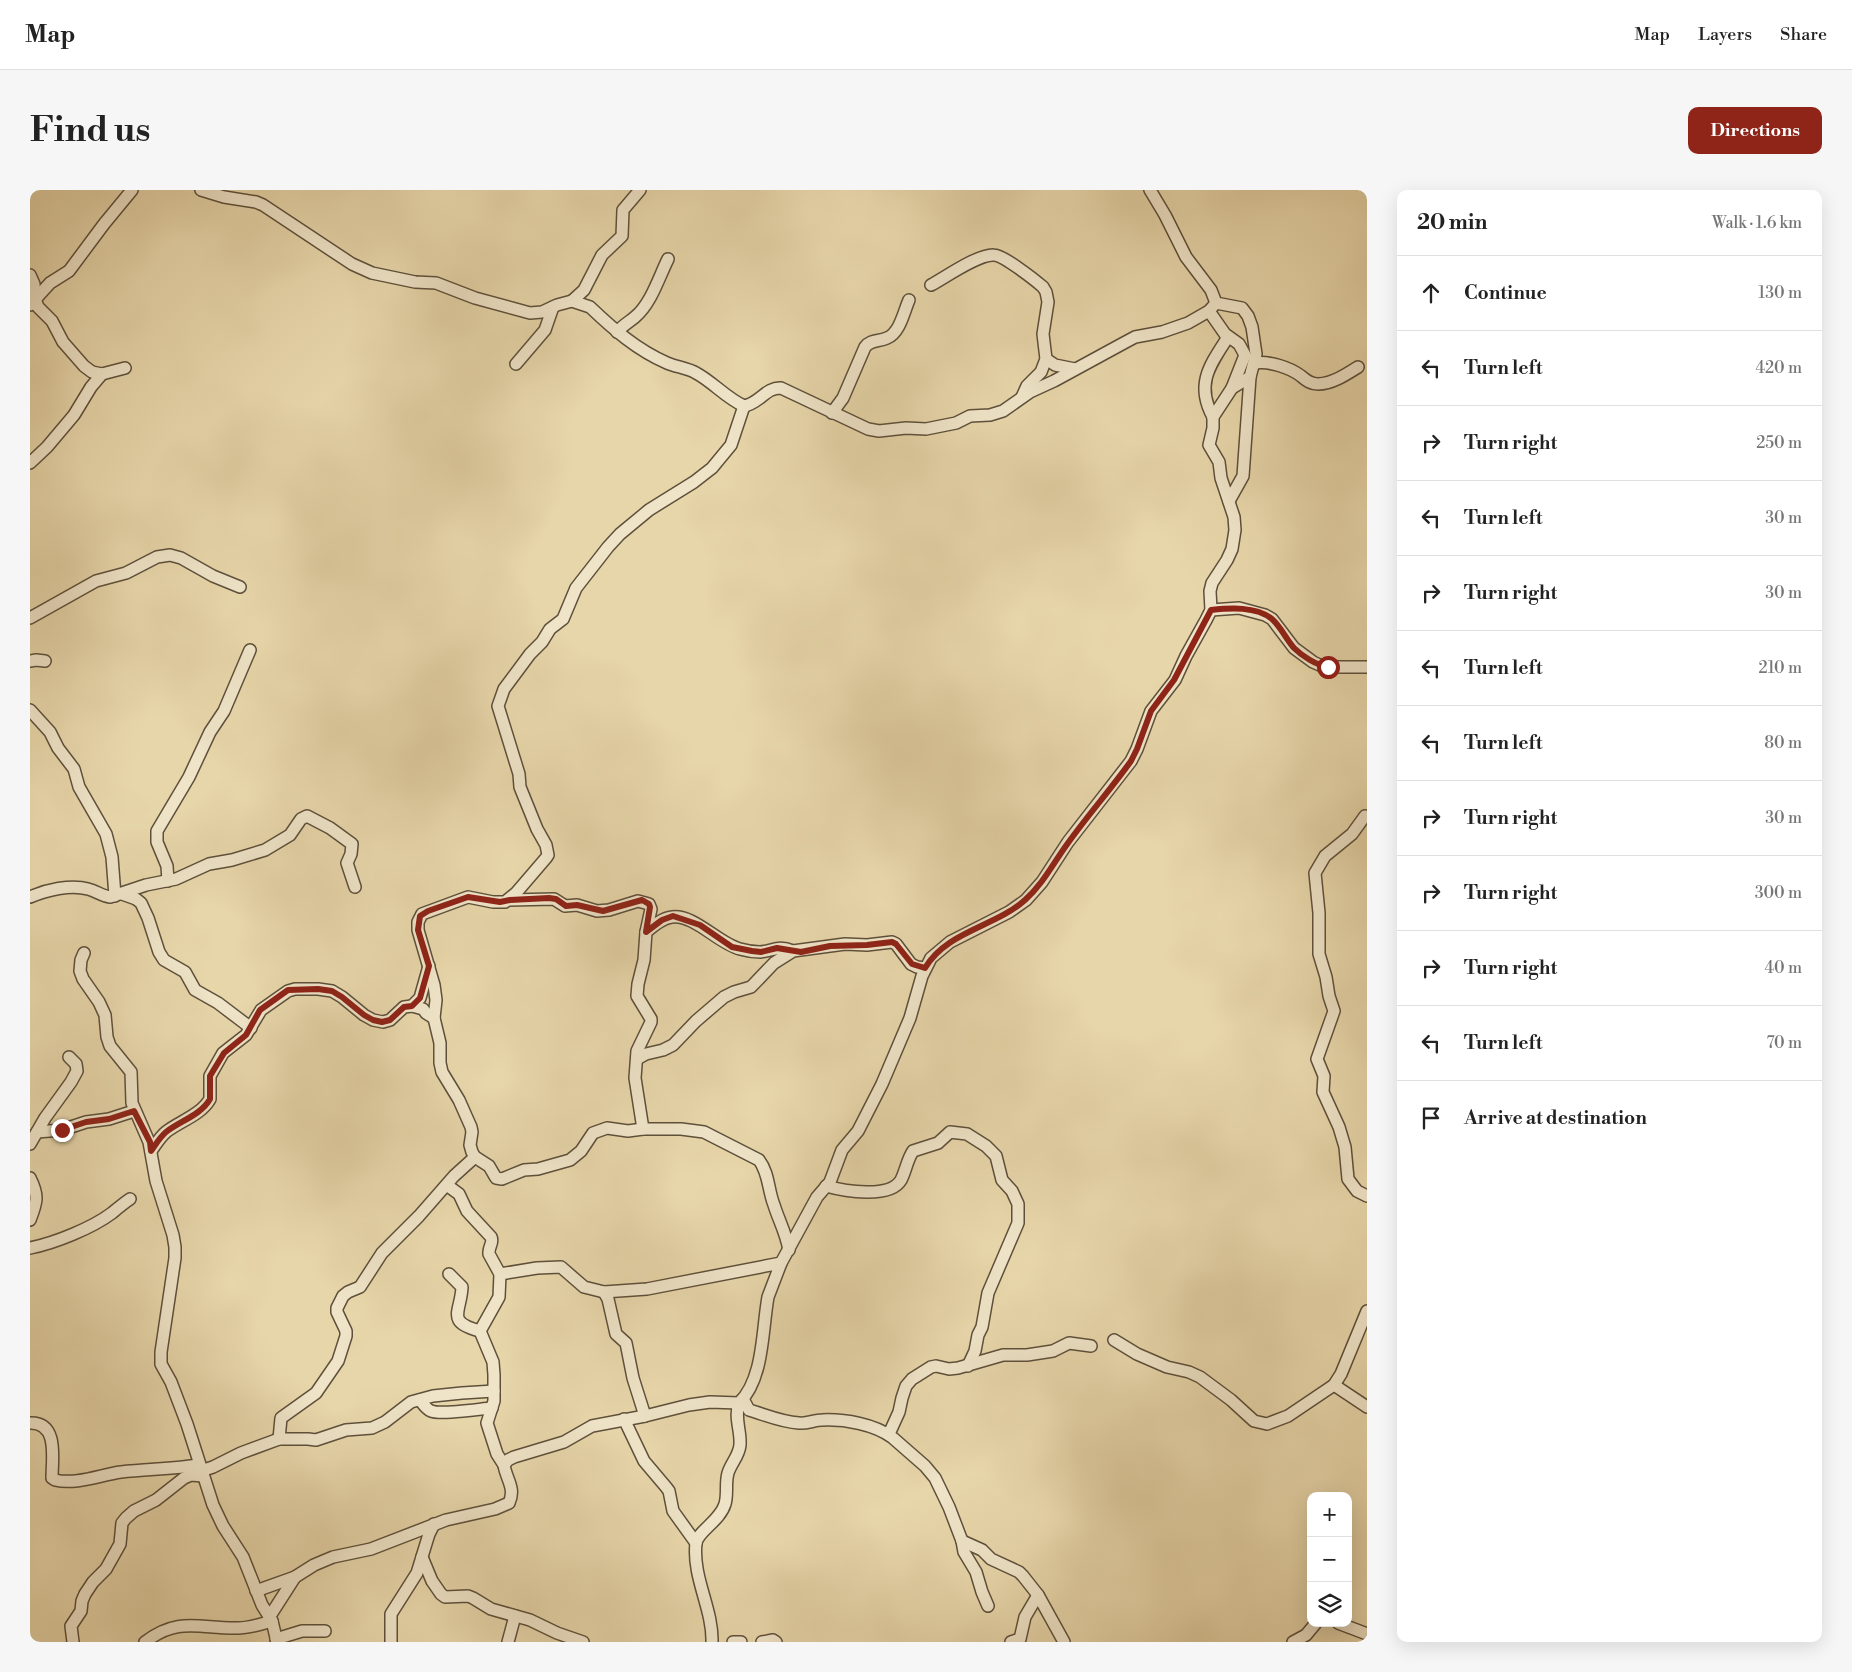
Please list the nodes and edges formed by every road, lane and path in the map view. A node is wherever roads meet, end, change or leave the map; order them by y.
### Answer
1 (132, 190) edge
2 (202, 190) edge
3 (640, 190) edge
4 (1150, 190) edge
5 (668, 259) dead end
6 (30, 275) edge
7 (931, 285) dead end
8 (909, 300) dead end
9 (572, 301) junction
10 (33, 302) edge
11 (553, 307) junction
12 (1212, 307) junction
13 (616, 332) junction
14 (1228, 337) junction
15 (1046, 359) junction
16 (1255, 362) junction
17 (516, 364) dead end
18 (1358, 367) dead end
19 (125, 368) dead end
20 (1075, 369) junction
21 (102, 374) junction
22 (1250, 377) junction
23 (1232, 388) junction
24 (1022, 397) junction
25 (744, 406) junction
26 (832, 412) junction
27 (1213, 417) junction
28 (30, 464) edge
29 (1229, 501) junction
30 (240, 587) dead end
31 (1211, 610) junction
32 (30, 618) edge
33 (250, 650) dead end
34 (30, 661) edge
35 (45, 661) dead end
36 (1367, 667) edge
37 (30, 710) edge
38 (1366, 815) edge
39 (168, 881) junction
40 (354, 887) dead end
41 (118, 895) junction
42 (30, 897) edge
43 (510, 900) junction
44 (646, 932) junction
45 (793, 951) junction
46 (84, 953) dead end
47 (429, 966) junction
48 (925, 968) junction
49 (412, 1006) junction
50 (434, 1018) junction
51 (251, 1028) junction
52 (69, 1057) dead end
53 (637, 1059) junction
54 (134, 1111) junction
55 (642, 1129) junction
56 (37, 1132) junction
57 (30, 1144) edge
58 (151, 1151) junction
59 (475, 1157) junction
60 (30, 1178) edge
61 (448, 1186) junction
62 (826, 1186) junction
63 (1367, 1196) edge
64 (130, 1199) dead end
65 (30, 1220) edge
66 (30, 1248) edge
67 (789, 1250) junction
68 (781, 1263) junction
69 (449, 1274) dead end
70 (500, 1274) junction
71 (604, 1292) junction
72 (1367, 1311) edge
73 (480, 1332) junction
74 (1114, 1340) dead end
75 (1091, 1346) dead end
76 (968, 1366) junction
77 (1334, 1385) junction
78 (494, 1391) junction
79 (420, 1400) junction
80 (741, 1401) junction
81 (1367, 1406) edge
82 (492, 1408) junction
83 (645, 1416) junction
84 (624, 1420) junction
85 (30, 1423) edge
86 (889, 1434) junction
87 (279, 1439) junction
88 (504, 1465) junction
89 (201, 1470) junction
90 (434, 1524) junction
91 (962, 1541) junction
92 (696, 1543) junction
93 (422, 1557) junction
94 (295, 1577) junction
95 (256, 1591) junction
96 (1038, 1595) junction
97 (988, 1606) dead end
98 (515, 1616) junction
99 (271, 1618) junction
100 (1313, 1627) edge
101 (1349, 1627) edge
102 (325, 1631) dead end
103 (1367, 1634) edge
104 (277, 1640) edge
105 (73, 1642) edge
106 (145, 1642) edge
107 (391, 1642) edge
108 (508, 1642) edge
109 (583, 1642) edge
110 (712, 1642) edge
111 (733, 1642) edge
112 (741, 1642) edge
113 (762, 1642) edge
114 (776, 1642) edge
115 (1011, 1642) edge
116 (1064, 1642) edge
117 (1293, 1642) edge

1 - 10 street
2 - 11 street
3 - 9 street
4 - 12 street
5 - 13 street
6 - 10 street
7 - 15 street
8 - 26 street
9 - 11 street
9 - 13 street
10 - 21 street
11 - 17 street
12 - 14 street
12 - 16 street
12 - 20 street
13 - 25 street
14 - 23 street
14 - 27 street
15 - 20 street
15 - 24 street
16 - 18 street
16 - 22 street
19 - 21 street
20 - 24 street
21 - 28 street
22 - 23 street
22 - 29 street
23 - 27 street
24 - 26 street
25 - 26 street
25 - 43 street
27 - 29 street
29 - 31 street
30 - 32 street
31 - 36 street
31 - 48 street
33 - 39 street
34 - 35 street
37 - 41 street
38 - 63 street
39 - 40 street
39 - 41 street
41 - 42 street
41 - 51 street
43 - 44 street
43 - 47 street
44 - 45 street
44 - 53 street
45 - 48 street
45 - 53 street
46 - 54 street
47 - 49 street
47 - 50 street
48 - 62 street
49 - 50 street
49 - 51 street
50 - 59 street
51 - 58 street
52 - 56 street
53 - 55 street
54 - 56 street
54 - 58 street
55 - 59 street
55 - 67 street
56 - 57 street
58 - 89 street
59 - 61 street
60 - 65 street
61 - 70 street
61 - 87 street
62 - 67 street
62 - 76 street
64 - 66 street
67 - 68 street
68 - 71 street
68 - 80 street
69 - 73 street
70 - 71 street
70 - 73 street
71 - 83 street
72 - 77 street
73 - 78 street
74 - 77 street
75 - 76 street
76 - 86 street
77 - 81 street
78 - 79 street
78 - 82 street
79 - 82 street
79 - 87 street
80 - 83 street
80 - 86 street
80 - 92 street
82 - 88 street
83 - 84 street
84 - 88 street
84 - 92 street
85 - 89 street
86 - 91 street
87 - 89 street
88 - 90 street
89 - 95 street
89 - 105 street
90 - 93 street
90 - 94 street
91 - 96 street
91 - 97 street
92 - 110 street
93 - 98 street
93 - 107 street
94 - 95 street
94 - 99 street
95 - 99 street
96 - 115 street
96 - 116 street
98 - 108 street
98 - 109 street
99 - 104 street
99 - 106 street
100 - 117 street
101 - 103 street
102 - 104 street
111 - 112 street
113 - 114 street

